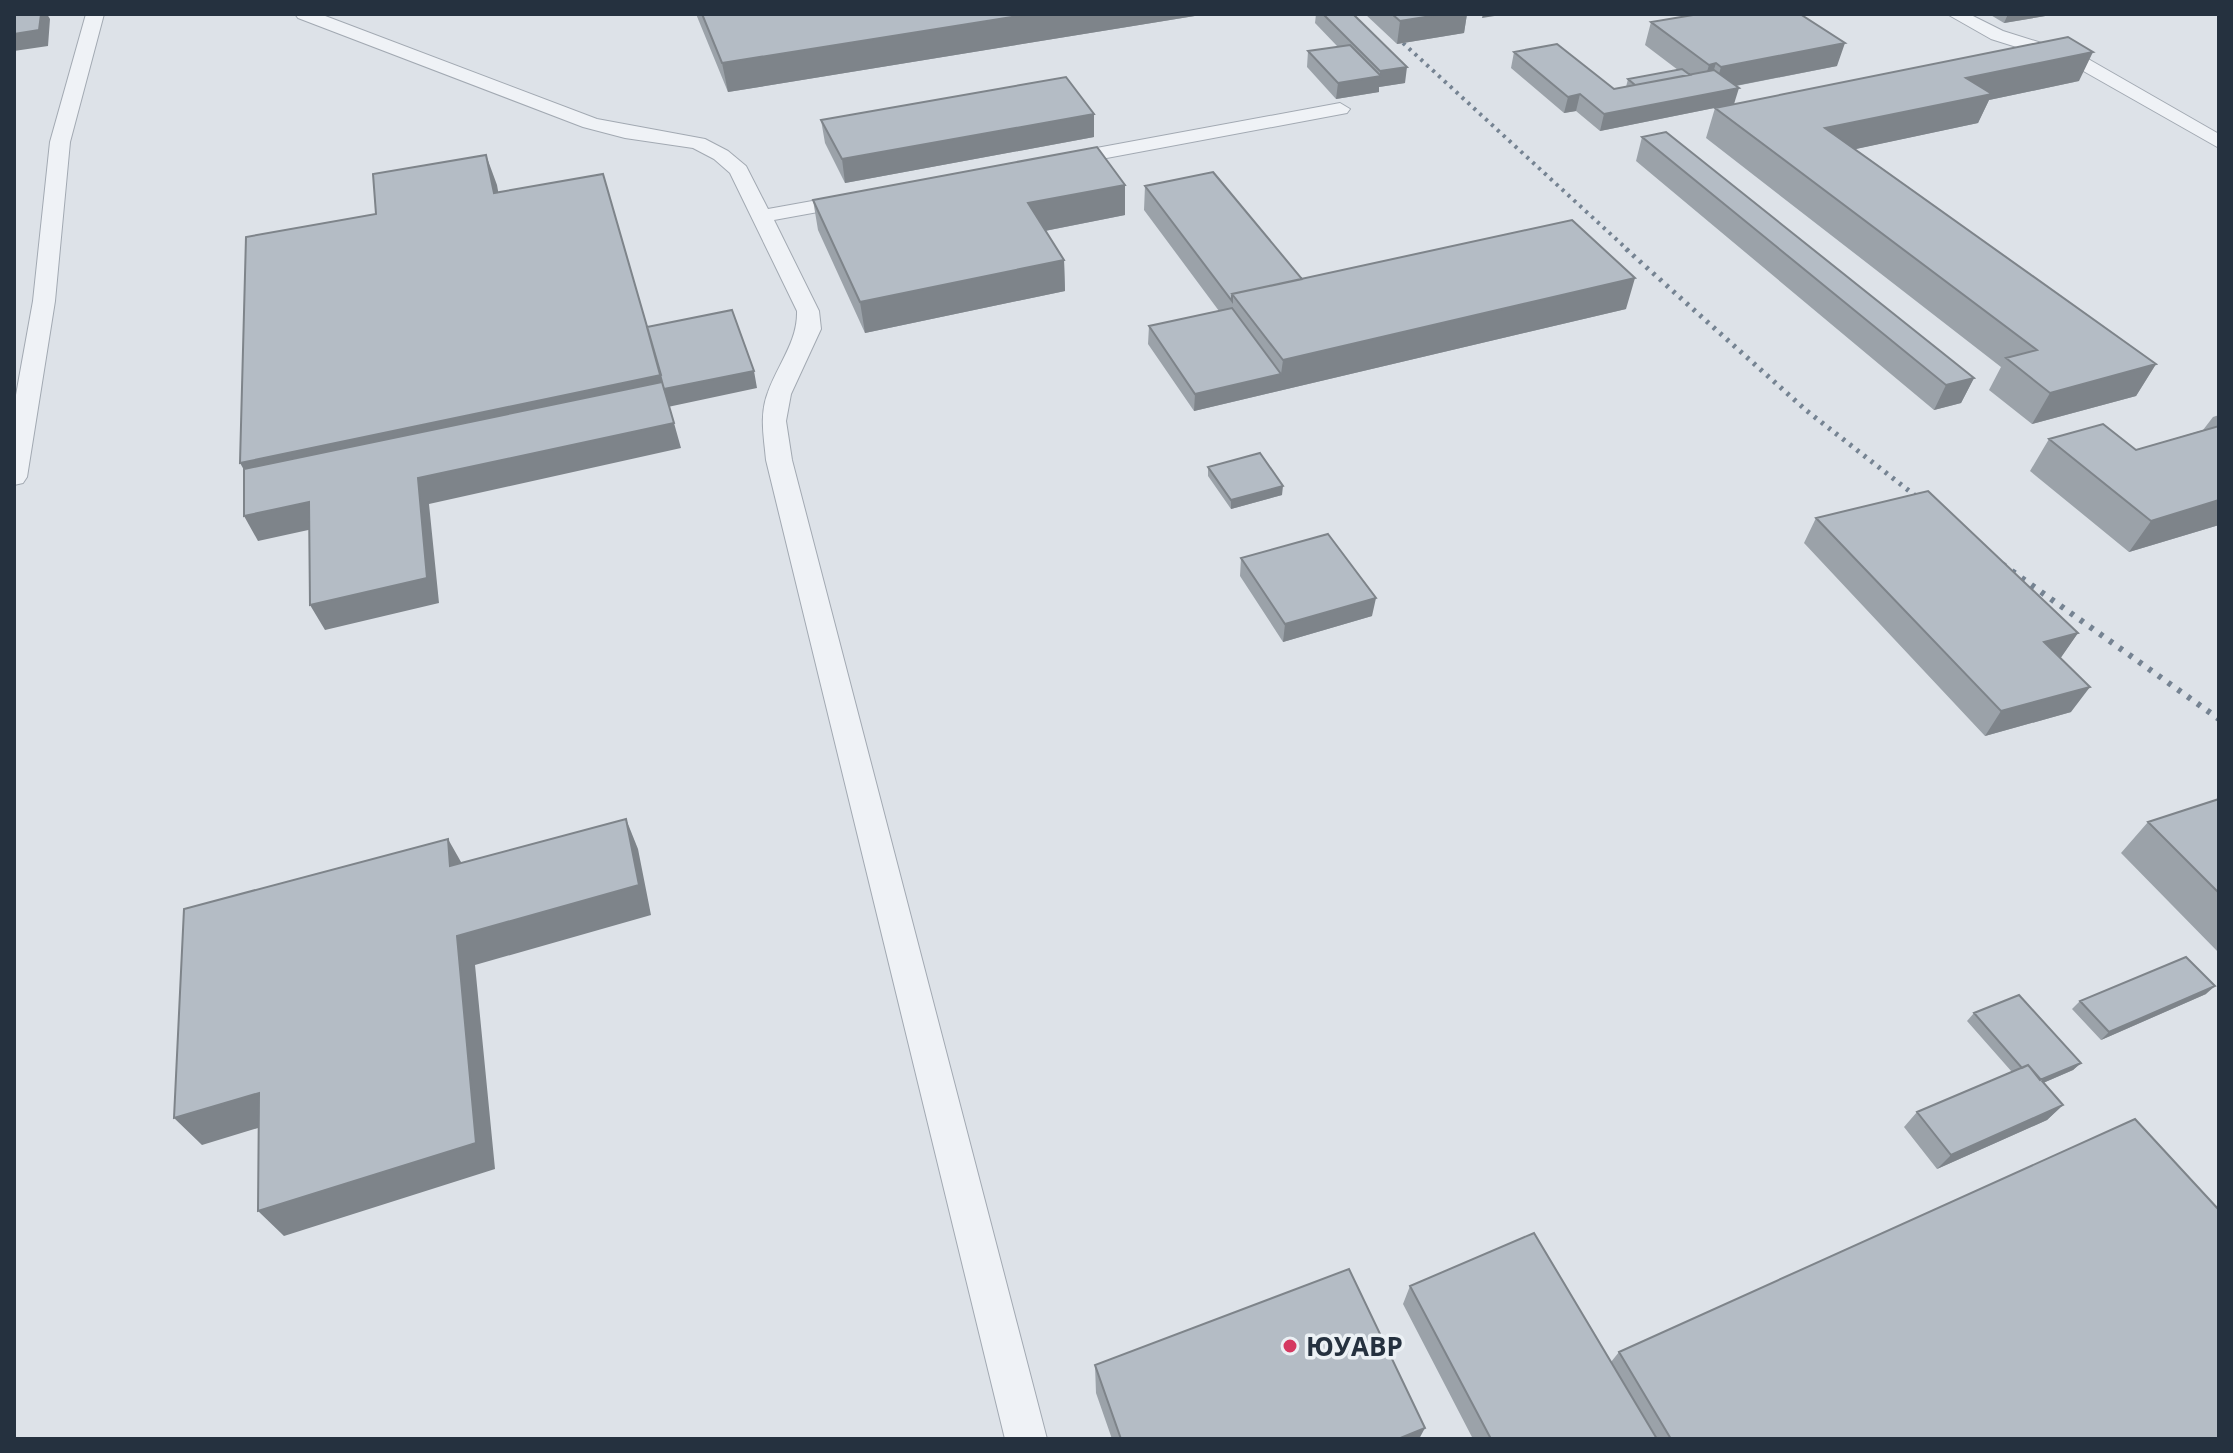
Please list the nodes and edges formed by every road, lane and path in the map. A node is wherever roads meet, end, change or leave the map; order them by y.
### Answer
1 (95, 14) edge
2 (304, 14) edge
3 (1956, 14) edge
4 (1340, 109) edge
5 (2219, 142) edge
6 (1043, 164) edge
7 (872, 196) edge
8 (763, 216) junction
9 (14, 477) edge
10 (1026, 1439) edge

1 - 9 lane
2 - 8 lane
3 - 5 lane
4 - 6 lane
7 - 8 lane
8 - 10 lane

